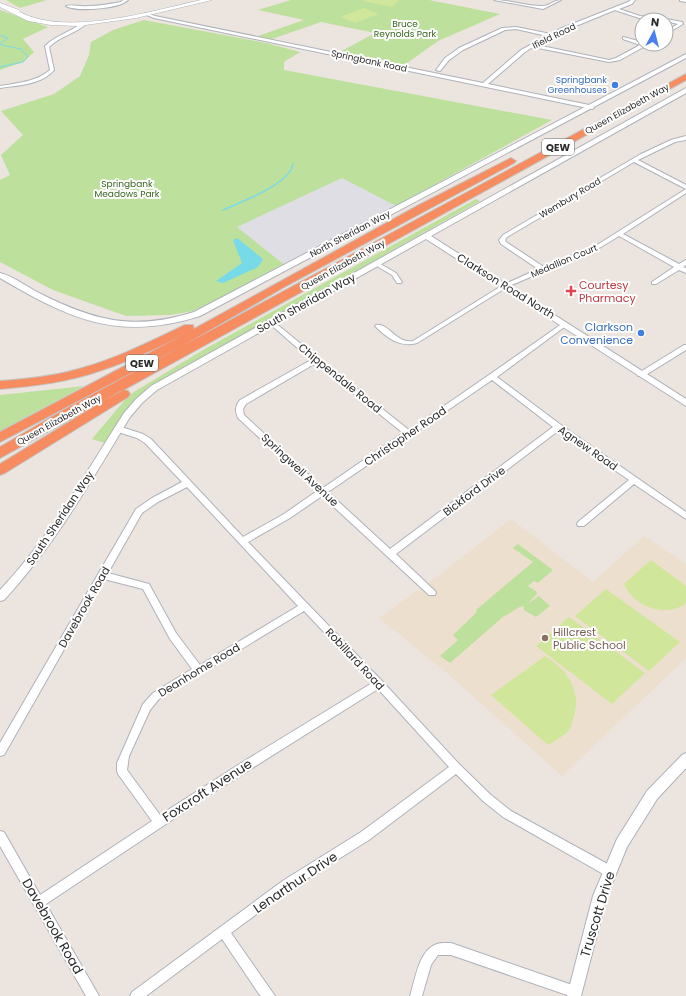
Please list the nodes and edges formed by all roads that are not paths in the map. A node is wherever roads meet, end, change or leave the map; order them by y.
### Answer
1 (126, 0) edge
2 (209, 0) edge
3 (496, 0) edge
4 (559, 0) edge
5 (633, 0) edge
6 (682, 0) edge
7 (197, 1) edge
8 (686, 1) edge
9 (0, 5) edge
10 (68, 6) dead end
11 (615, 9) junction
12 (146, 14) junction
13 (634, 15) edge
14 (674, 22) edge
15 (82, 24) junction
16 (674, 28) edge
17 (552, 36) junction
18 (625, 38) dead end
19 (634, 41) edge
20 (533, 46) junction
21 (634, 50) edge
22 (686, 56) edge
23 (686, 68) edge
24 (438, 70) dead end
25 (686, 77) edge
26 (484, 85) junction
27 (0, 86) edge
28 (686, 90) edge
29 (592, 107) junction
30 (684, 140) edge
31 (634, 160) junction
32 (686, 187) edge
33 (686, 191) edge
34 (619, 234) junction
35 (426, 236) junction
36 (686, 262) edge
37 (377, 264) junction
38 (678, 267) junction
39 (542, 269) junction
40 (686, 271) edge
41 (0, 276) edge
42 (399, 282) dead end
43 (654, 283) dead end
44 (282, 284) junction
45 (505, 286) junction
46 (271, 322) junction
47 (565, 324) junction
48 (378, 326) dead end
49 (207, 339) junction
50 (686, 347) edge
51 (316, 360) junction
52 (642, 374) junction
53 (492, 377) junction
54 (0, 385) edge
55 (686, 403) edge
56 (558, 427) junction
57 (118, 429) junction
58 (409, 434) junction
59 (0, 438) edge
60 (0, 453) edge
61 (0, 470) edge
62 (634, 480) junction
63 (188, 483) junction
64 (322, 491) junction
65 (686, 516) edge
66 (581, 524) dead end
67 (242, 542) junction
68 (390, 554) junction
69 (102, 575) junction
70 (432, 594) dead end
71 (0, 597) edge
72 (305, 606) junction
73 (198, 670) junction
74 (379, 684) junction
75 (0, 752) edge
76 (686, 759) edge
77 (456, 768) junction
78 (158, 821) junction
79 (0, 836) edge
80 (609, 871) junction
81 (39, 902) junction
82 (223, 931) junction
83 (574, 994) edge
84 (93, 996) edge
85 (136, 996) edge
86 (269, 996) edge
87 (416, 996) edge

1 - 10 street
2 - 7 main road
3 - 4 street
5 - 11 street, Ifield Road
6 - 8 street
7 - 12 main road
9 - 15 main road
11 - 13 street
11 - 17 street, Ifield Road
12 - 15 main road
12 - 26 street, Springbank Road
14 - 16 street
15 - 27 street
17 - 20 street, Ifield Road
17 - 24 street
18 - 19 street
20 - 21 street
20 - 26 street, Ifield Road
22 - 29 street, North Sheridan Way
23 - 44 highway, Queen Elizabeth Way / QEW
25 - 49 highway, Queen Elizabeth Way / QEW
26 - 29 street, Springbank Road
28 - 35 street, South Sheridan Way
29 - 41 street, North Sheridan Way
30 - 31 street, Wembury Road
31 - 32 street
31 - 39 street, Wembury Road
33 - 34 street, Medallion Court
34 - 38 street
34 - 39 street, Medallion Court
35 - 37 street, South Sheridan Way
35 - 45 street, Clarkson Road North
36 - 38 street
37 - 42 street
37 - 46 street, South Sheridan Way
38 - 40 street
38 - 43 street
39 - 45 street, Medallion Court
44 - 54 highway
44 - 59 highway, Queen Elizabeth Way / QEW
45 - 47 street, Clarkson Road North
45 - 48 street, Medallion Court
46 - 51 street, Chippendale Road
46 - 57 street, South Sheridan Way
47 - 52 street, Clarkson Road North
47 - 53 street, Christopher Road
49 - 60 highway, Queen Elizabeth Way / QEW
49 - 61 highway
50 - 52 street
51 - 58 street, Chippendale Road
51 - 64 street, Springwell Avenue
52 - 55 street, Clarkson Road North
53 - 56 street, Agnew Road
53 - 58 street, Christopher Road
56 - 62 street, Agnew Road
56 - 68 street, Bickford Drive
57 - 63 street, Robillard Road
57 - 71 street, South Sheridan Way
58 - 64 street, Christopher Road
62 - 65 street, Agnew Road
62 - 66 street
63 - 67 street, Robillard Road
63 - 69 street, Davebrook Road
64 - 67 street, Christopher Road
64 - 68 street, Springwell Avenue
67 - 72 street, Robillard Road
68 - 70 street, Springwell Avenue
69 - 73 street
69 - 75 street, Davebrook Road
72 - 73 street, Deanhome Road
72 - 74 street, Robillard Road
73 - 78 street, Deanhome Road
74 - 77 street, Robillard Road
74 - 78 street, Foxcroft Avenue
76 - 80 street, Truscott Drive
77 - 80 street, Robillard Road
77 - 82 street, Lenarthur Drive
78 - 81 street, Foxcroft Avenue
79 - 81 street, Davebrook Road
80 - 83 street, Truscott Drive
81 - 84 street, Davebrook Road
82 - 85 street, Lenarthur Drive
82 - 86 street
83 - 87 street

